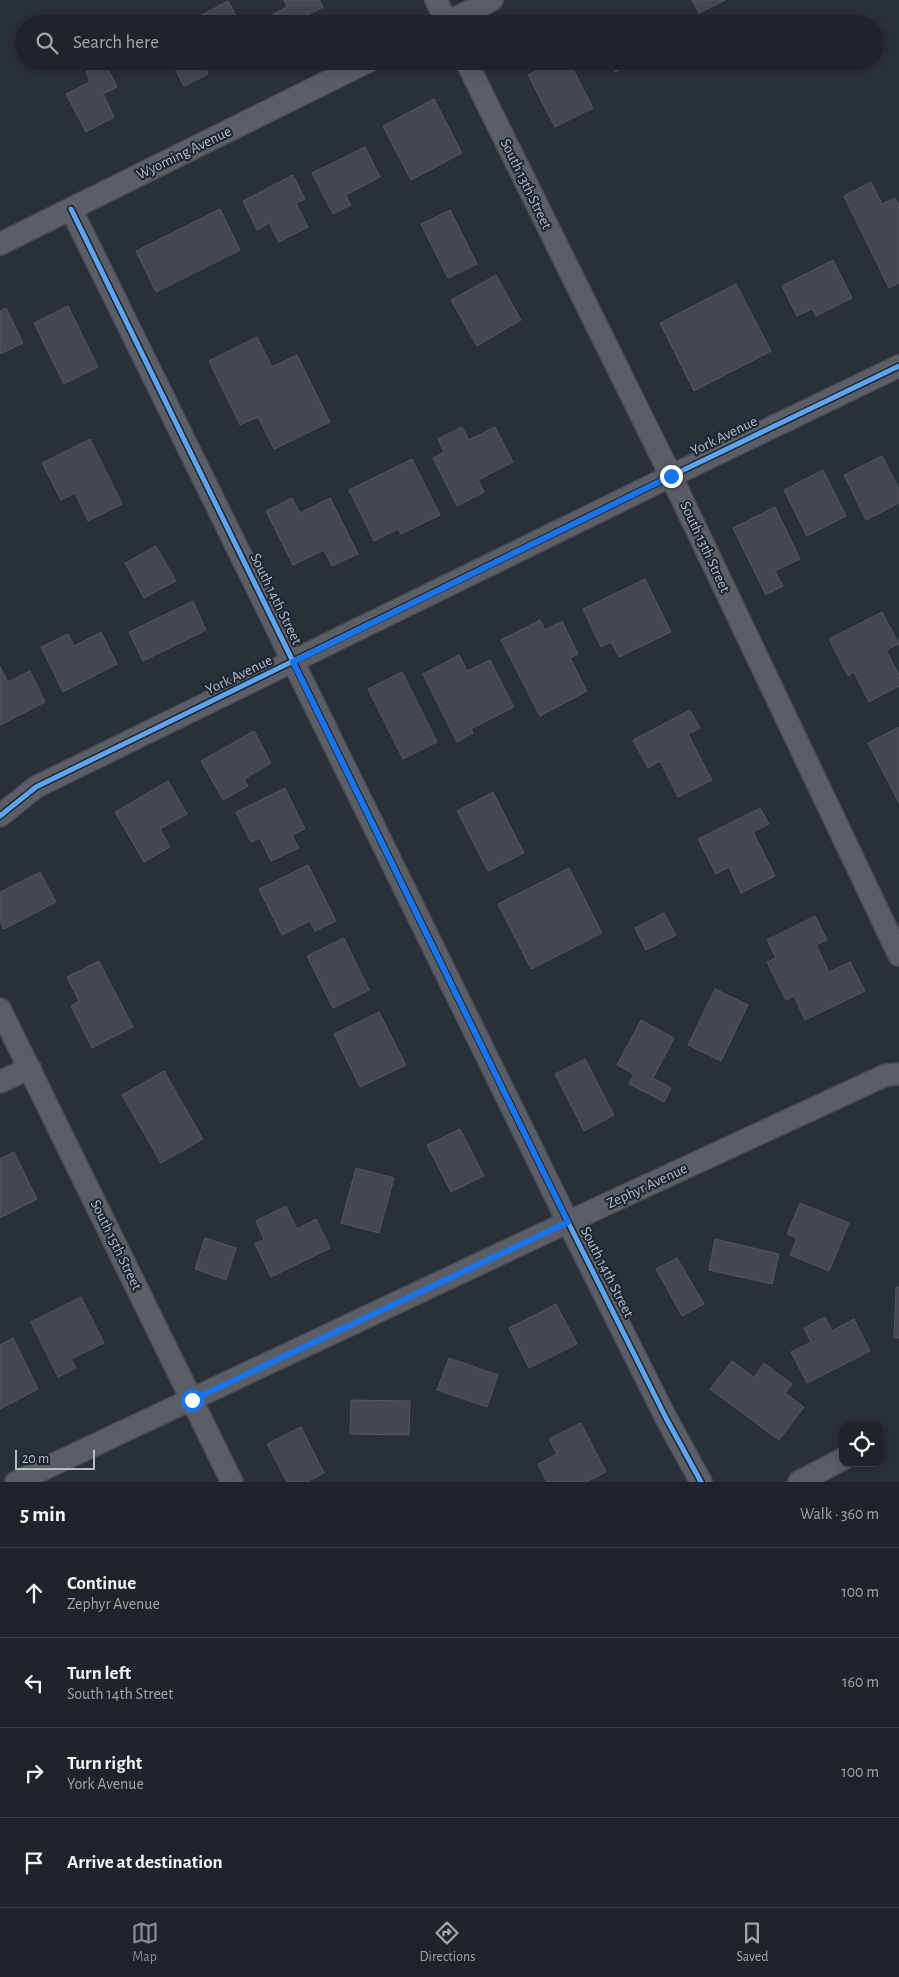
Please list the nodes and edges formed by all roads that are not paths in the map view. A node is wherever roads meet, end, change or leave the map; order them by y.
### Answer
1 (436, 0) edge
2 (492, 0) edge
3 (443, 15) edge
4 (462, 15) edge
5 (351, 70) edge
6 (470, 70) edge
7 (71, 209) junction
8 (0, 244) edge
9 (899, 366) edge
10 (671, 476) junction
11 (293, 662) junction
12 (0, 816) edge
13 (899, 955) edge
14 (0, 1009) edge
15 (30, 1068) junction
16 (899, 1074) edge
17 (0, 1082) edge
18 (568, 1222) junction
19 (192, 1400) junction
20 (839, 1461) edge
21 (16, 1482) edge
22 (232, 1482) edge
23 (701, 1482) edge
24 (799, 1482) edge

1 - 3 street
2 - 4 street
5 - 7 street, Wyoming Avenue
6 - 10 street, South 13th Street
7 - 8 street, Wyoming Avenue
7 - 11 street, South 14th Street
9 - 10 street, York Avenue
10 - 11 street, York Avenue
10 - 13 street, South 13th Street
11 - 12 street, York Avenue
11 - 18 street, South 14th Street
14 - 15 street, South 15th Street
15 - 17 street
15 - 19 street, South 15th Street
16 - 18 street, Zephyr Avenue
18 - 19 street, Zephyr Avenue
18 - 23 street, South 14th Street
19 - 21 street, Zephyr Avenue
19 - 22 street, South 15th Street
20 - 24 street

